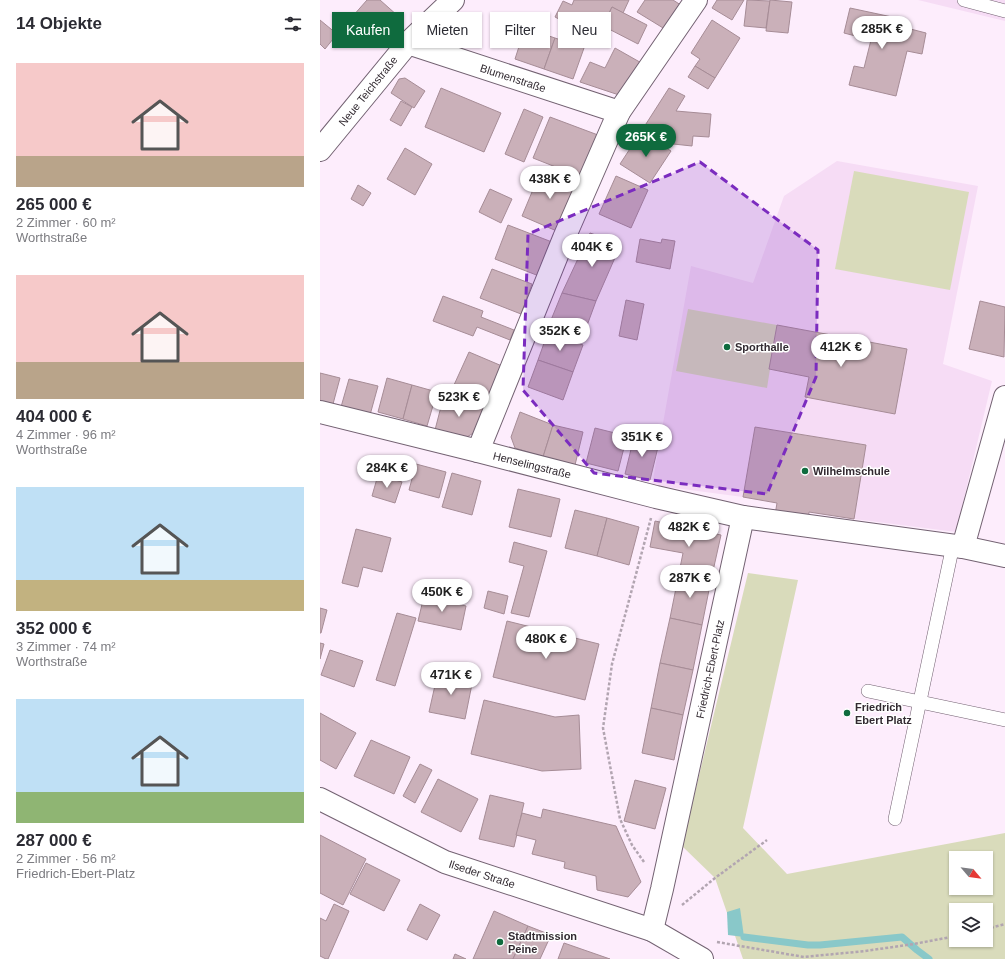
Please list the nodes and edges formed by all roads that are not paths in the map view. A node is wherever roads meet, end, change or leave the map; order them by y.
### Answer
1 (453, 0) edge
2 (696, 0) edge
3 (964, 0) edge
4 (1005, 10) edge
5 (408, 43) junction
6 (619, 112) junction
7 (320, 150) edge
8 (1005, 397) edge
9 (320, 412) edge
10 (478, 451) junction
11 (743, 517) junction
12 (958, 546) junction
13 (1005, 556) edge
14 (868, 691) dead end
15 (920, 702) junction
16 (1005, 720) edge
17 (320, 800) edge
18 (895, 819) dead end
19 (652, 930) junction
20 (707, 950) edge

1 - 5 street, Neue Teichstraße
2 - 6 street
3 - 4 lane
5 - 6 street, Blumenstraße
5 - 7 street, Neue Teichstraße
6 - 10 street
8 - 12 street
9 - 10 street, Henselingstraße
10 - 11 street, Henselingstraße
11 - 12 street
11 - 19 street, Friedrich-Ebert-Platz
12 - 13 street
12 - 15 lane
14 - 15 lane
15 - 16 lane
15 - 18 lane
17 - 19 street, Ilseder Straße
19 - 20 street

